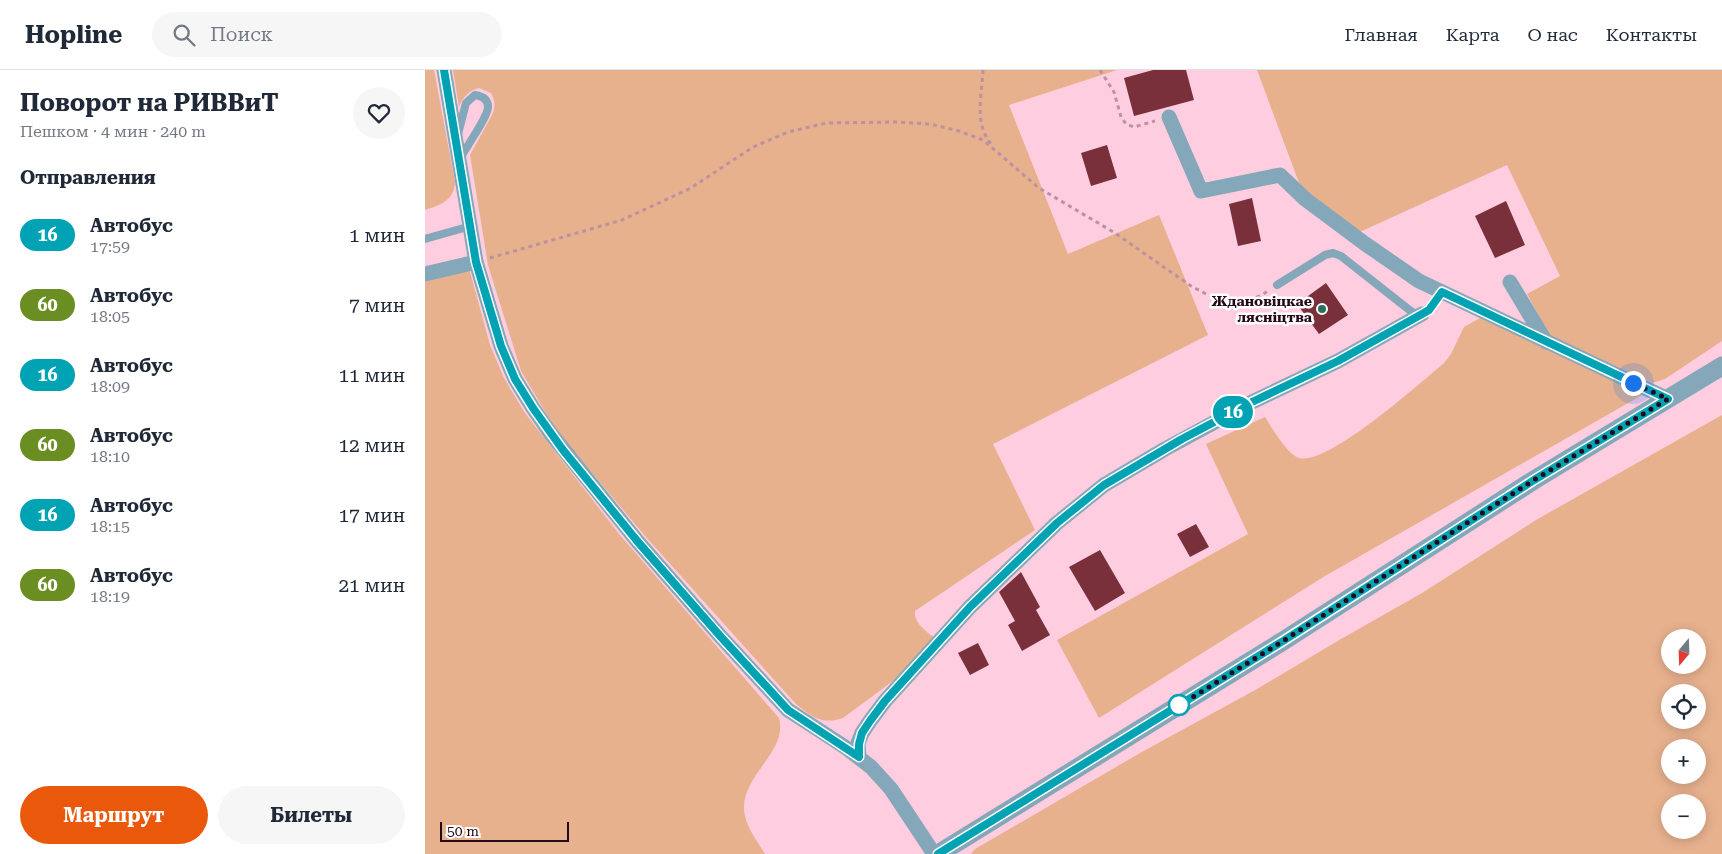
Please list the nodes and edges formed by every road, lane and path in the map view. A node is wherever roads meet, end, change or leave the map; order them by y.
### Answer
1 (444, 70) edge
2 (983, 70) edge
3 (1100, 70) edge
4 (1169, 117) joint
5 (457, 140) junction
6 (1001, 155) junction
7 (460, 159) junction
8 (471, 226) junction
9 (425, 239) edge
10 (476, 262) junction
11 (425, 274) edge
12 (1511, 282) dead end
13 (1277, 285) joint
14 (1442, 292) junction
15 (1422, 314) junction
16 (1546, 342) junction
17 (1722, 366) edge
18 (1668, 399) junction
19 (859, 757) junction
20 (934, 854) edge
21 (938, 854) edge

1 - 5 street
2 - 6 path
3 - 4 path
4 - 14 street
5 - 7 street
5 - 7 lane
6 - 10 path
6 - 13 path
7 - 8 street
8 - 9 lane
8 - 10 street
10 - 11 street
10 - 19 street
12 - 16 street
13 - 15 lane
14 - 15 lane
14 - 16 street
15 - 19 street
16 - 18 street
17 - 18 street
18 - 21 street
19 - 20 street

